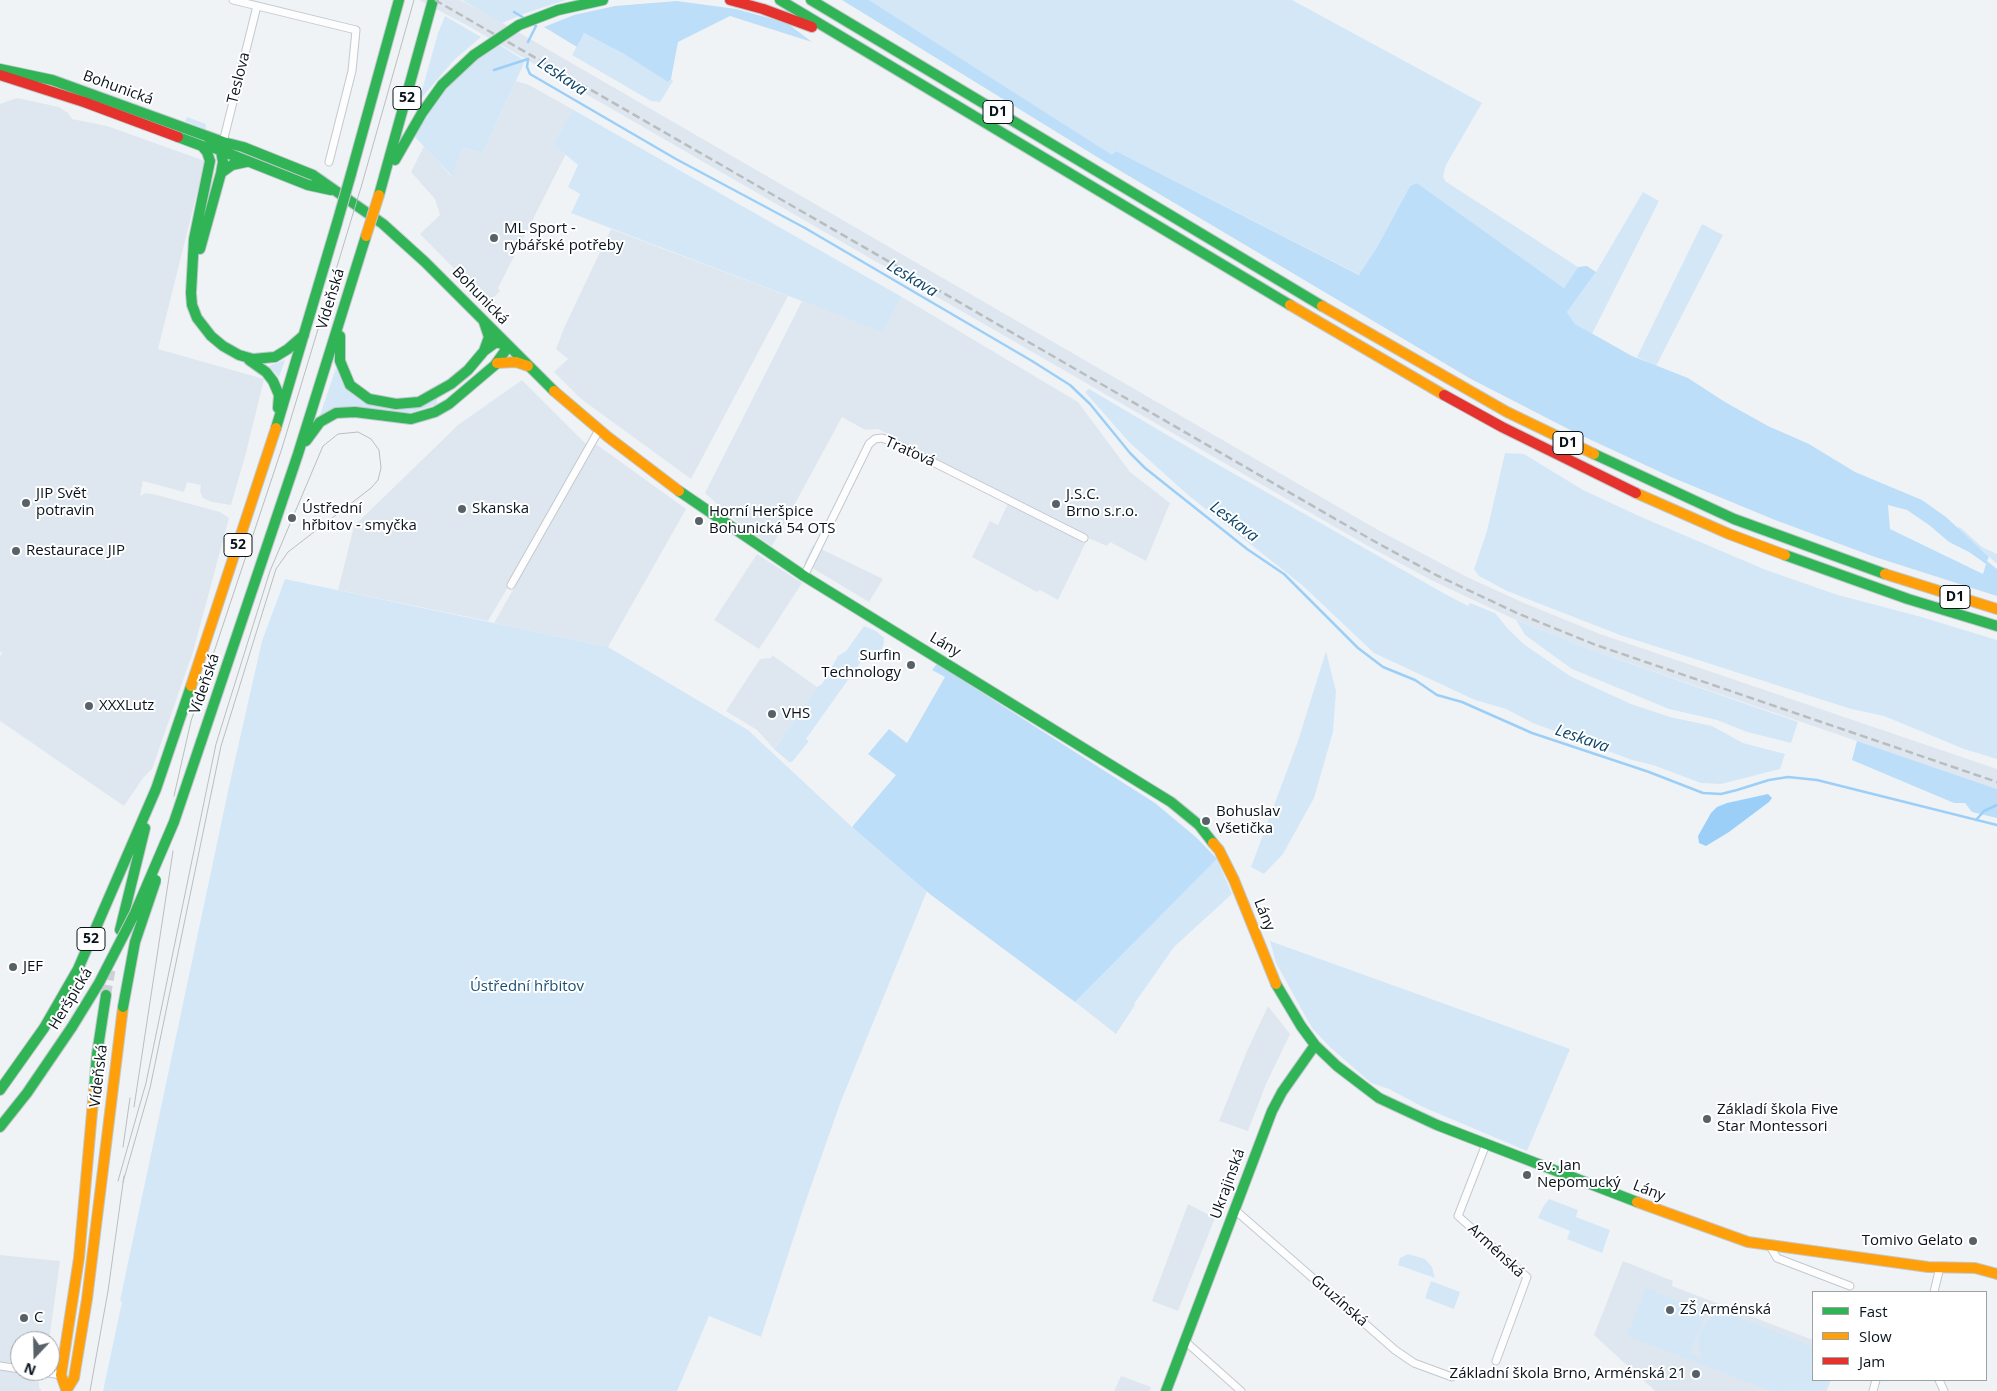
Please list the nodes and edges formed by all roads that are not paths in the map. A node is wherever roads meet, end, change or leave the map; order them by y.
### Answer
1 (233, 0) edge
2 (399, 0) edge
3 (603, 0) edge
4 (730, 0) edge
5 (780, 0) edge
6 (811, 0) edge
7 (831, 0) edge
8 (432, 5) edge
9 (257, 6) junction
10 (869, 35) junction
11 (862, 49) junction
12 (0, 69) edge
13 (0, 75) edge
14 (202, 146) junction
15 (222, 146) junction
16 (246, 162) junction
17 (329, 162) dead end
18 (210, 170) junction
19 (221, 173) junction
20 (380, 190) junction
21 (333, 191) junction
22 (192, 282) junction
23 (344, 308) junction
24 (484, 322) junction
25 (305, 334) junction
26 (504, 343) junction
27 (484, 351) junction
28 (246, 358) junction
29 (497, 363) junction
30 (528, 366) junction
31 (599, 430) junction
32 (272, 442) junction
33 (298, 454) junction
34 (1084, 538) dead end
35 (747, 539) joint
36 (804, 576) junction
37 (511, 584) dead end
38 (1997, 609) edge
39 (1997, 626) edge
40 (156, 789) junction
41 (174, 822) junction
42 (120, 930) dead end
43 (106, 995) tunnel mouth
44 (1315, 1045) junction
45 (0, 1090) edge
46 (0, 1127) edge
47 (1486, 1144) junction
48 (1235, 1210) junction
49 (1770, 1246) junction
50 (1940, 1267) junction
51 (1997, 1274) edge
52 (1850, 1286) dead end
53 (1934, 1291) edge
54 (1184, 1342) junction
55 (1496, 1361) dead end
56 (61, 1375) joint
57 (1452, 1377) dead end
58 (66, 1390) edge
59 (1166, 1391) edge
60 (1241, 1391) edge

1 - 9 street
2 - 25 main road, Vídeňská / 52, bridge
3 - 20 main road, bridge
4 - 11 main road
5 - 11 main road, D1
6 - 10 main road, D1
7 - 10 main road
8 - 20 main road, Vídeňská / 52
9 - 15 street, Teslova
9 - 17 street
10 - 38 main road, D1
11 - 39 main road, D1
12 - 15 main road, Bohunická
13 - 14 main road, Bohunická
14 - 15 main road, Bohunická
14 - 18 main road
15 - 16 main road, Bohunická
15 - 18 main road
15 - 19 main road
15 - 21 main road, Bohunická
16 - 19 main road
16 - 21 main road, Bohunická
18 - 22 main road
19 - 22 main road
20 - 23 main road, Vídeňská / 52, bridge
21 - 24 main road, Bohunická
22 - 28 main road
23 - 27 main road
23 - 33 main road, Vídeňská / 52
24 - 26 main road, Bohunická
24 - 27 main road
25 - 28 main road
25 - 32 main road, Vídeňská / 52
26 - 27 main road
26 - 29 main road
26 - 30 main road, Bohunická
28 - 32 main road
29 - 30 main road
29 - 33 main road
30 - 31 main road, Bohunická
31 - 35 main road, Bohunická
31 - 37 street
32 - 40 main road, Vídeňská / 52
33 - 41 main road, Vídeňská / 52, bridge
34 - 36 street, Traťová
35 - 36 main road, Lány
36 - 44 main road, Lány
40 - 42 main road, Vídeňská
40 - 45 main road, Heršpická / 52
41 - 46 main road, Heršpická / 52, bridge
41 - 58 main road, Vídeňská, bridge
43 - 56 main road, Vídeňská
44 - 47 main road, Lány
44 - 48 main road, Ukrajinská
47 - 49 main road, Lány
47 - 55 street, Arménská
48 - 54 main road, Ukrajinská
48 - 57 street, Gruzínská
49 - 50 main road, Lány
49 - 52 street
50 - 51 main road, Lány
50 - 53 street
54 - 59 main road, Ukrajinská
54 - 60 street
56 - 58 main road, Vídeňská

